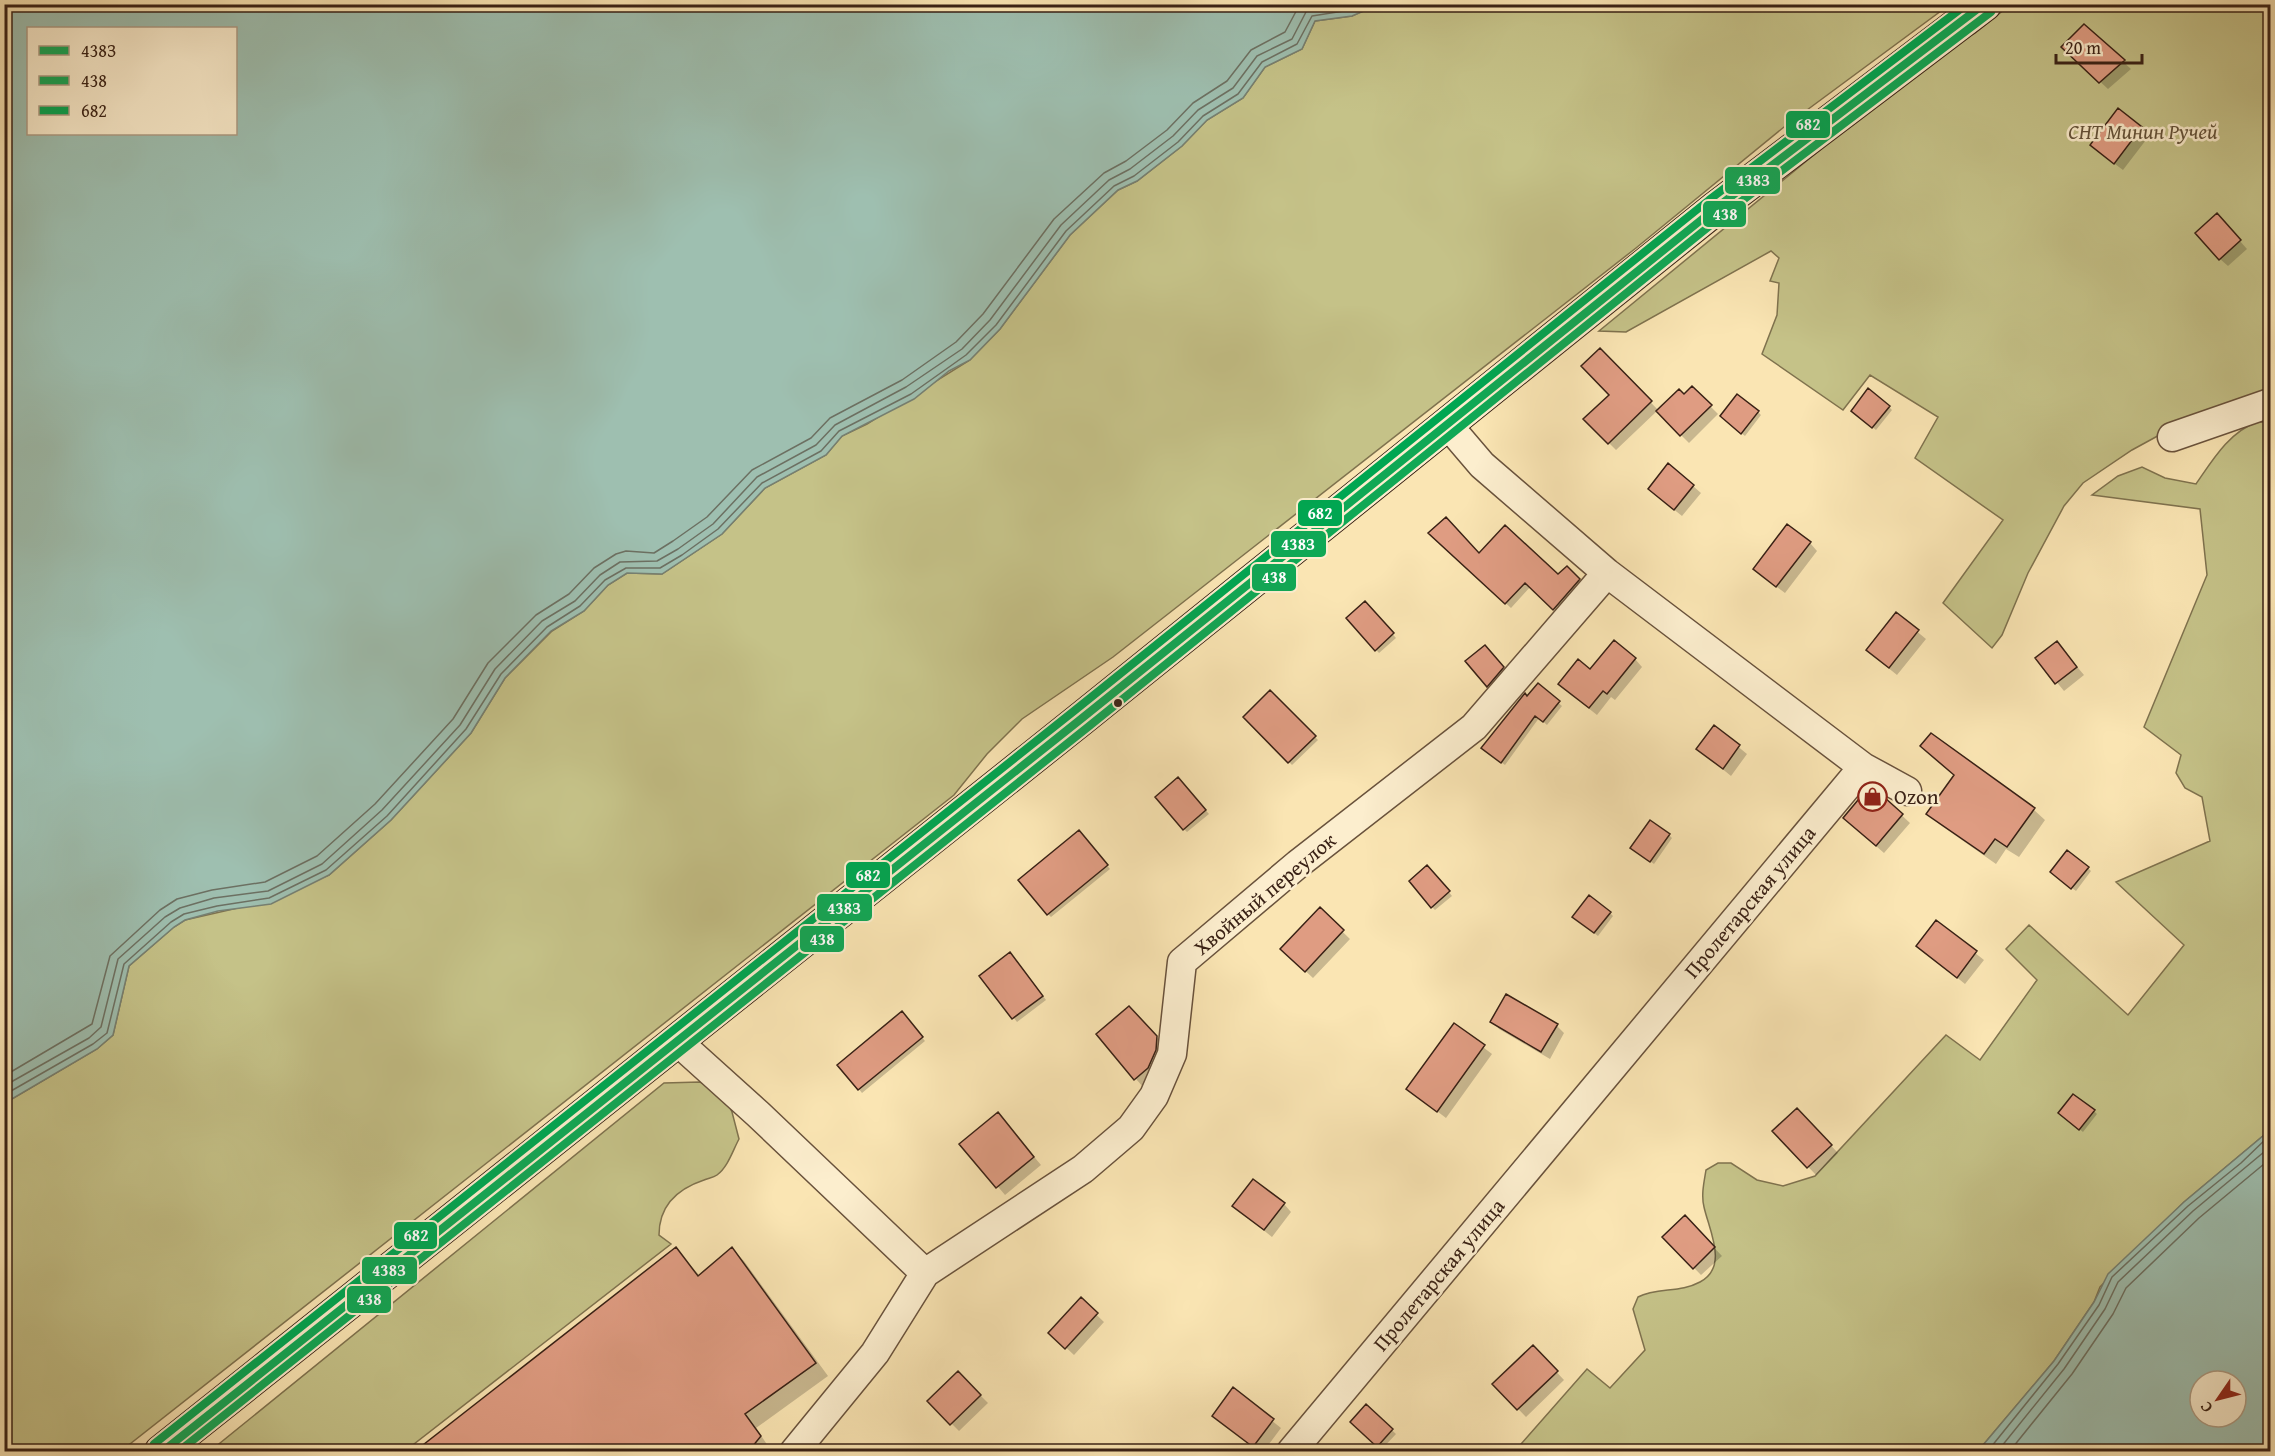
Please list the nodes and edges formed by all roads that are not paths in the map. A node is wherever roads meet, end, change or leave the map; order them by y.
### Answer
1 (1985, 4) edge
2 (2271, 403) edge
3 (1447, 424) junction
4 (2172, 437) dead end
5 (1607, 573) junction
6 (1863, 767) junction
7 (1907, 791) dead end
8 (677, 1041) junction
9 (925, 1273) junction
10 (161, 1452) edge
11 (794, 1452) edge
12 (1292, 1452) edge

1 - 3 main road
2 - 4 street
3 - 5 street
3 - 8 main road
5 - 6 street
5 - 9 street, Хвойный переулок
6 - 7 street
6 - 12 street, Пролетарская улица
8 - 9 street
8 - 10 main road
9 - 11 street, Хвойный переулок

